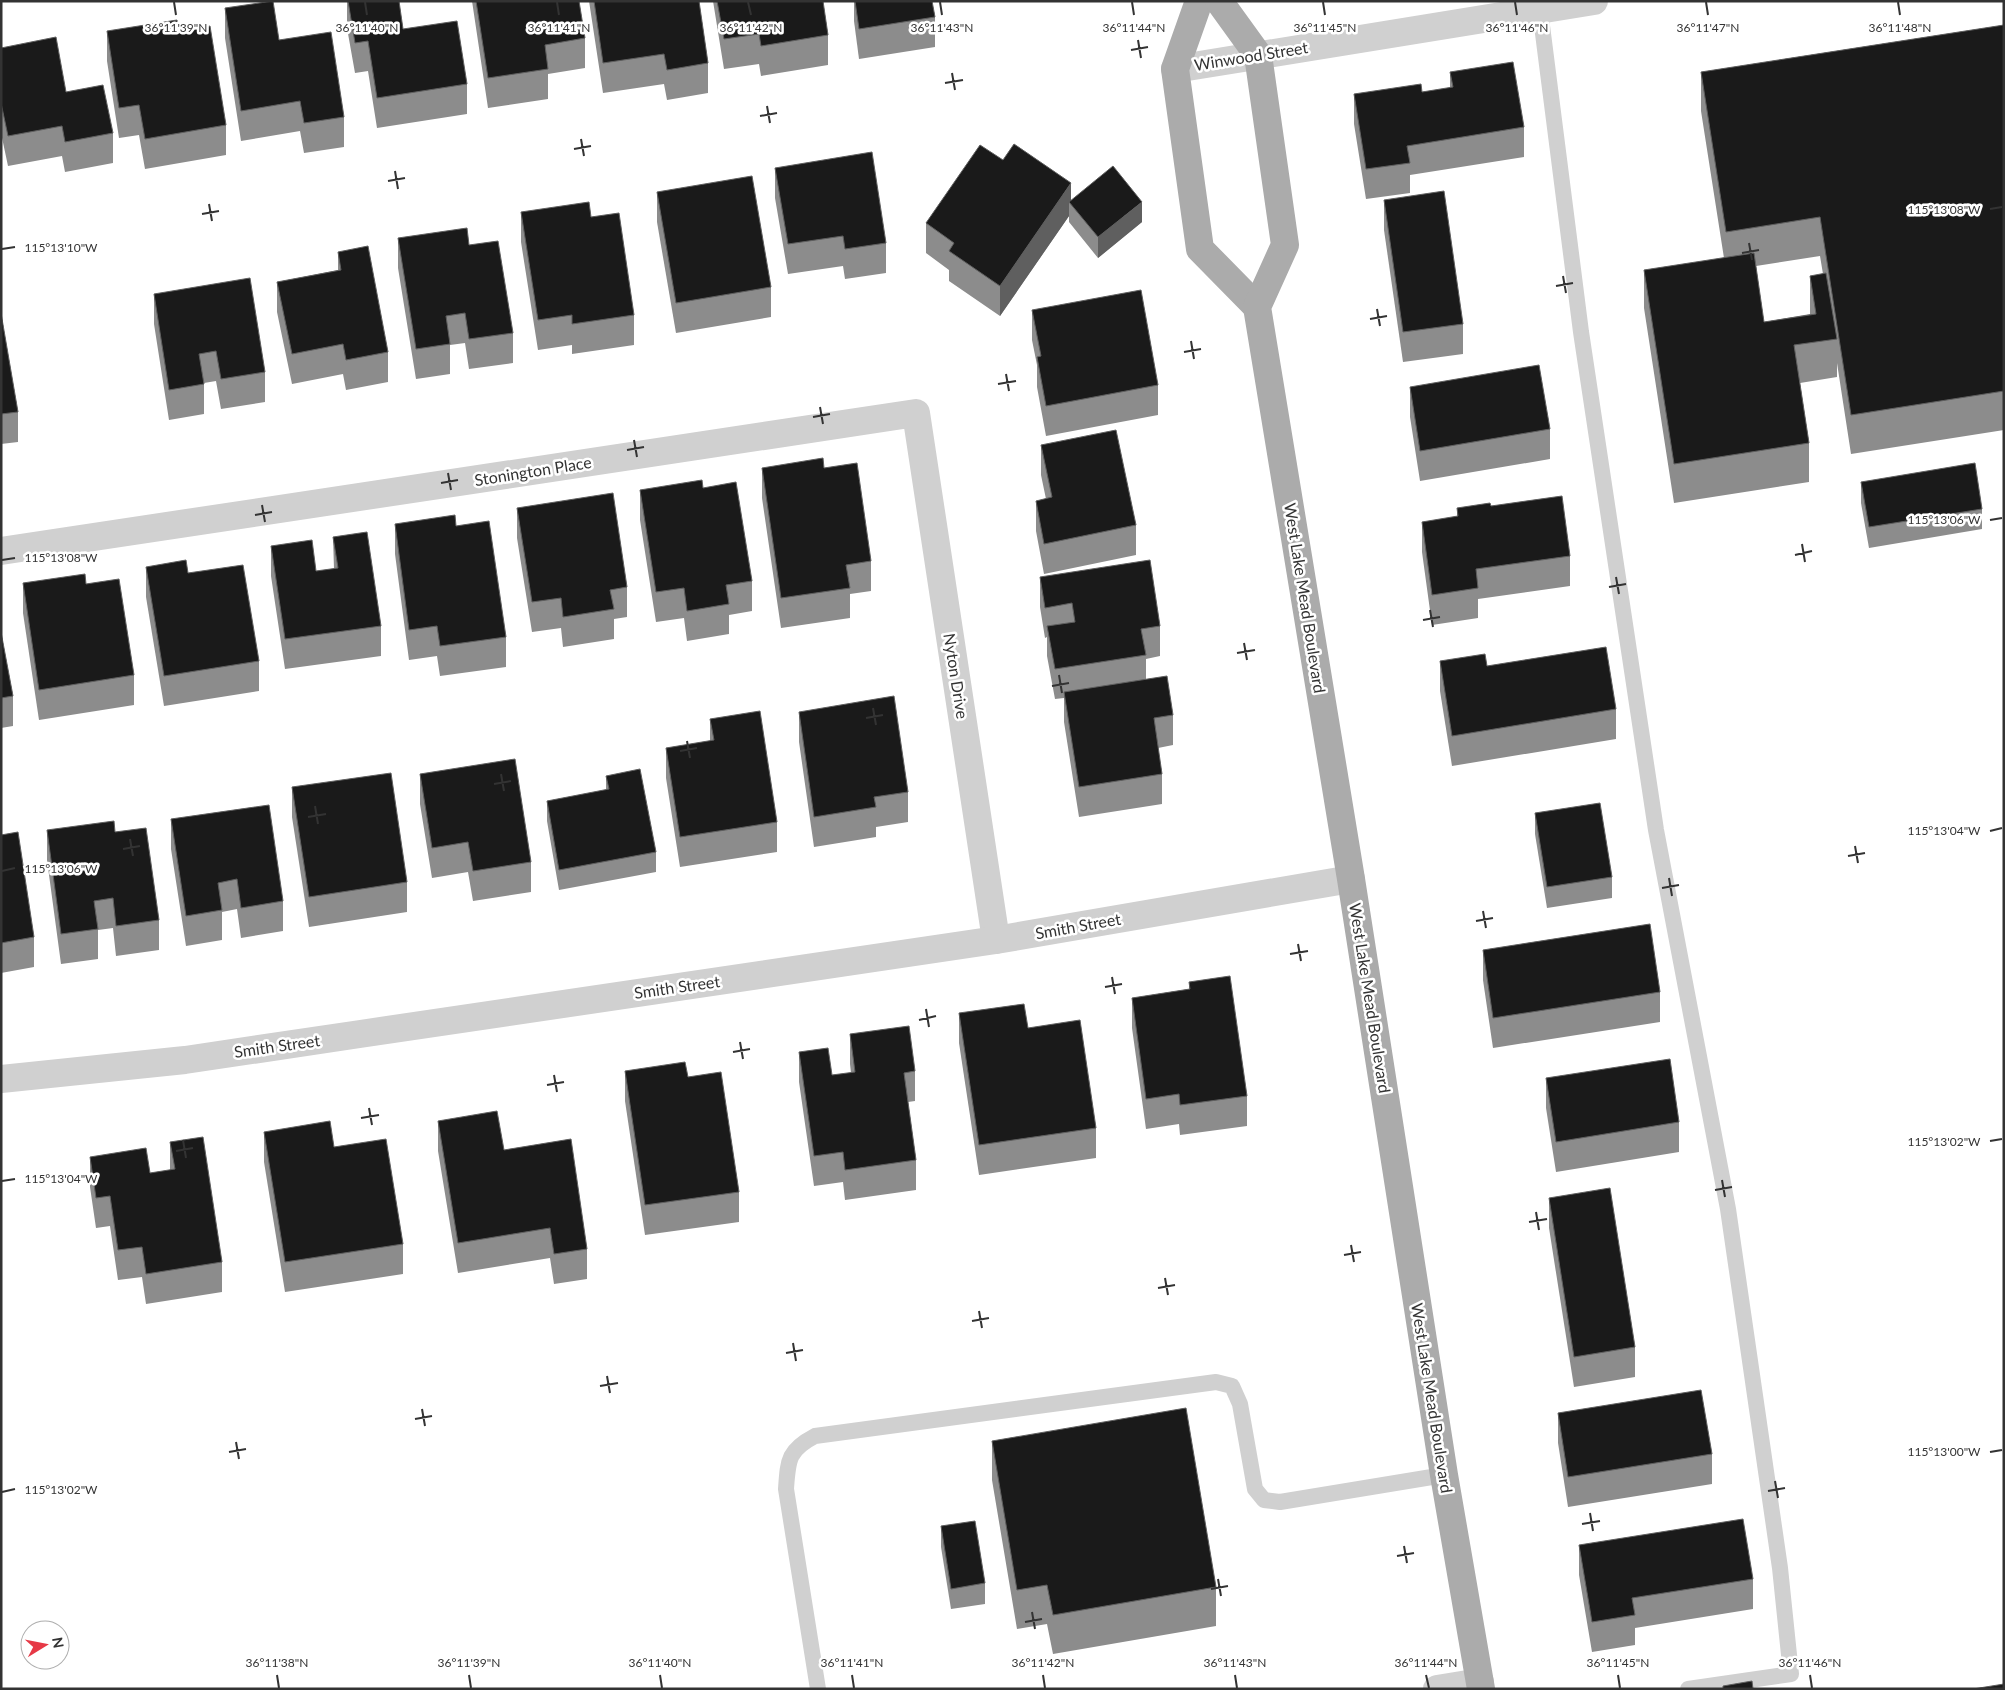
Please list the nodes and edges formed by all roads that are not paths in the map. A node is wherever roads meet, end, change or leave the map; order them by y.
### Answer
1 (1199, 1) edge
2 (1219, 1) edge
3 (1594, 1) edge
4 (1540, 10) junction
5 (1258, 55) junction
6 (1174, 69) junction
7 (1257, 307) junction
8 (916, 413) joint
9 (1, 551) edge
10 (1351, 879) junction
11 (996, 940) junction
12 (1, 1079) edge
13 (1444, 1475) junction
14 (1480, 1685) edge
15 (818, 1689) edge
16 (1436, 1689) edge
17 (1688, 1689) edge

1 - 6 main road
2 - 5 main road
3 - 4 street, Winwood Street
4 - 5 street, Winwood Street
4 - 17 lane
5 - 6 street, Winwood Street
5 - 7 main road
6 - 7 main road
7 - 10 main road, West Lake Mead Boulevard
8 - 9 street, Stonington Place
8 - 11 street, Nyton Drive
10 - 11 street, Smith Street
10 - 13 main road, West Lake Mead Boulevard
11 - 12 street, Smith Street
13 - 14 main road, West Lake Mead Boulevard
13 - 15 lane
14 - 16 street

